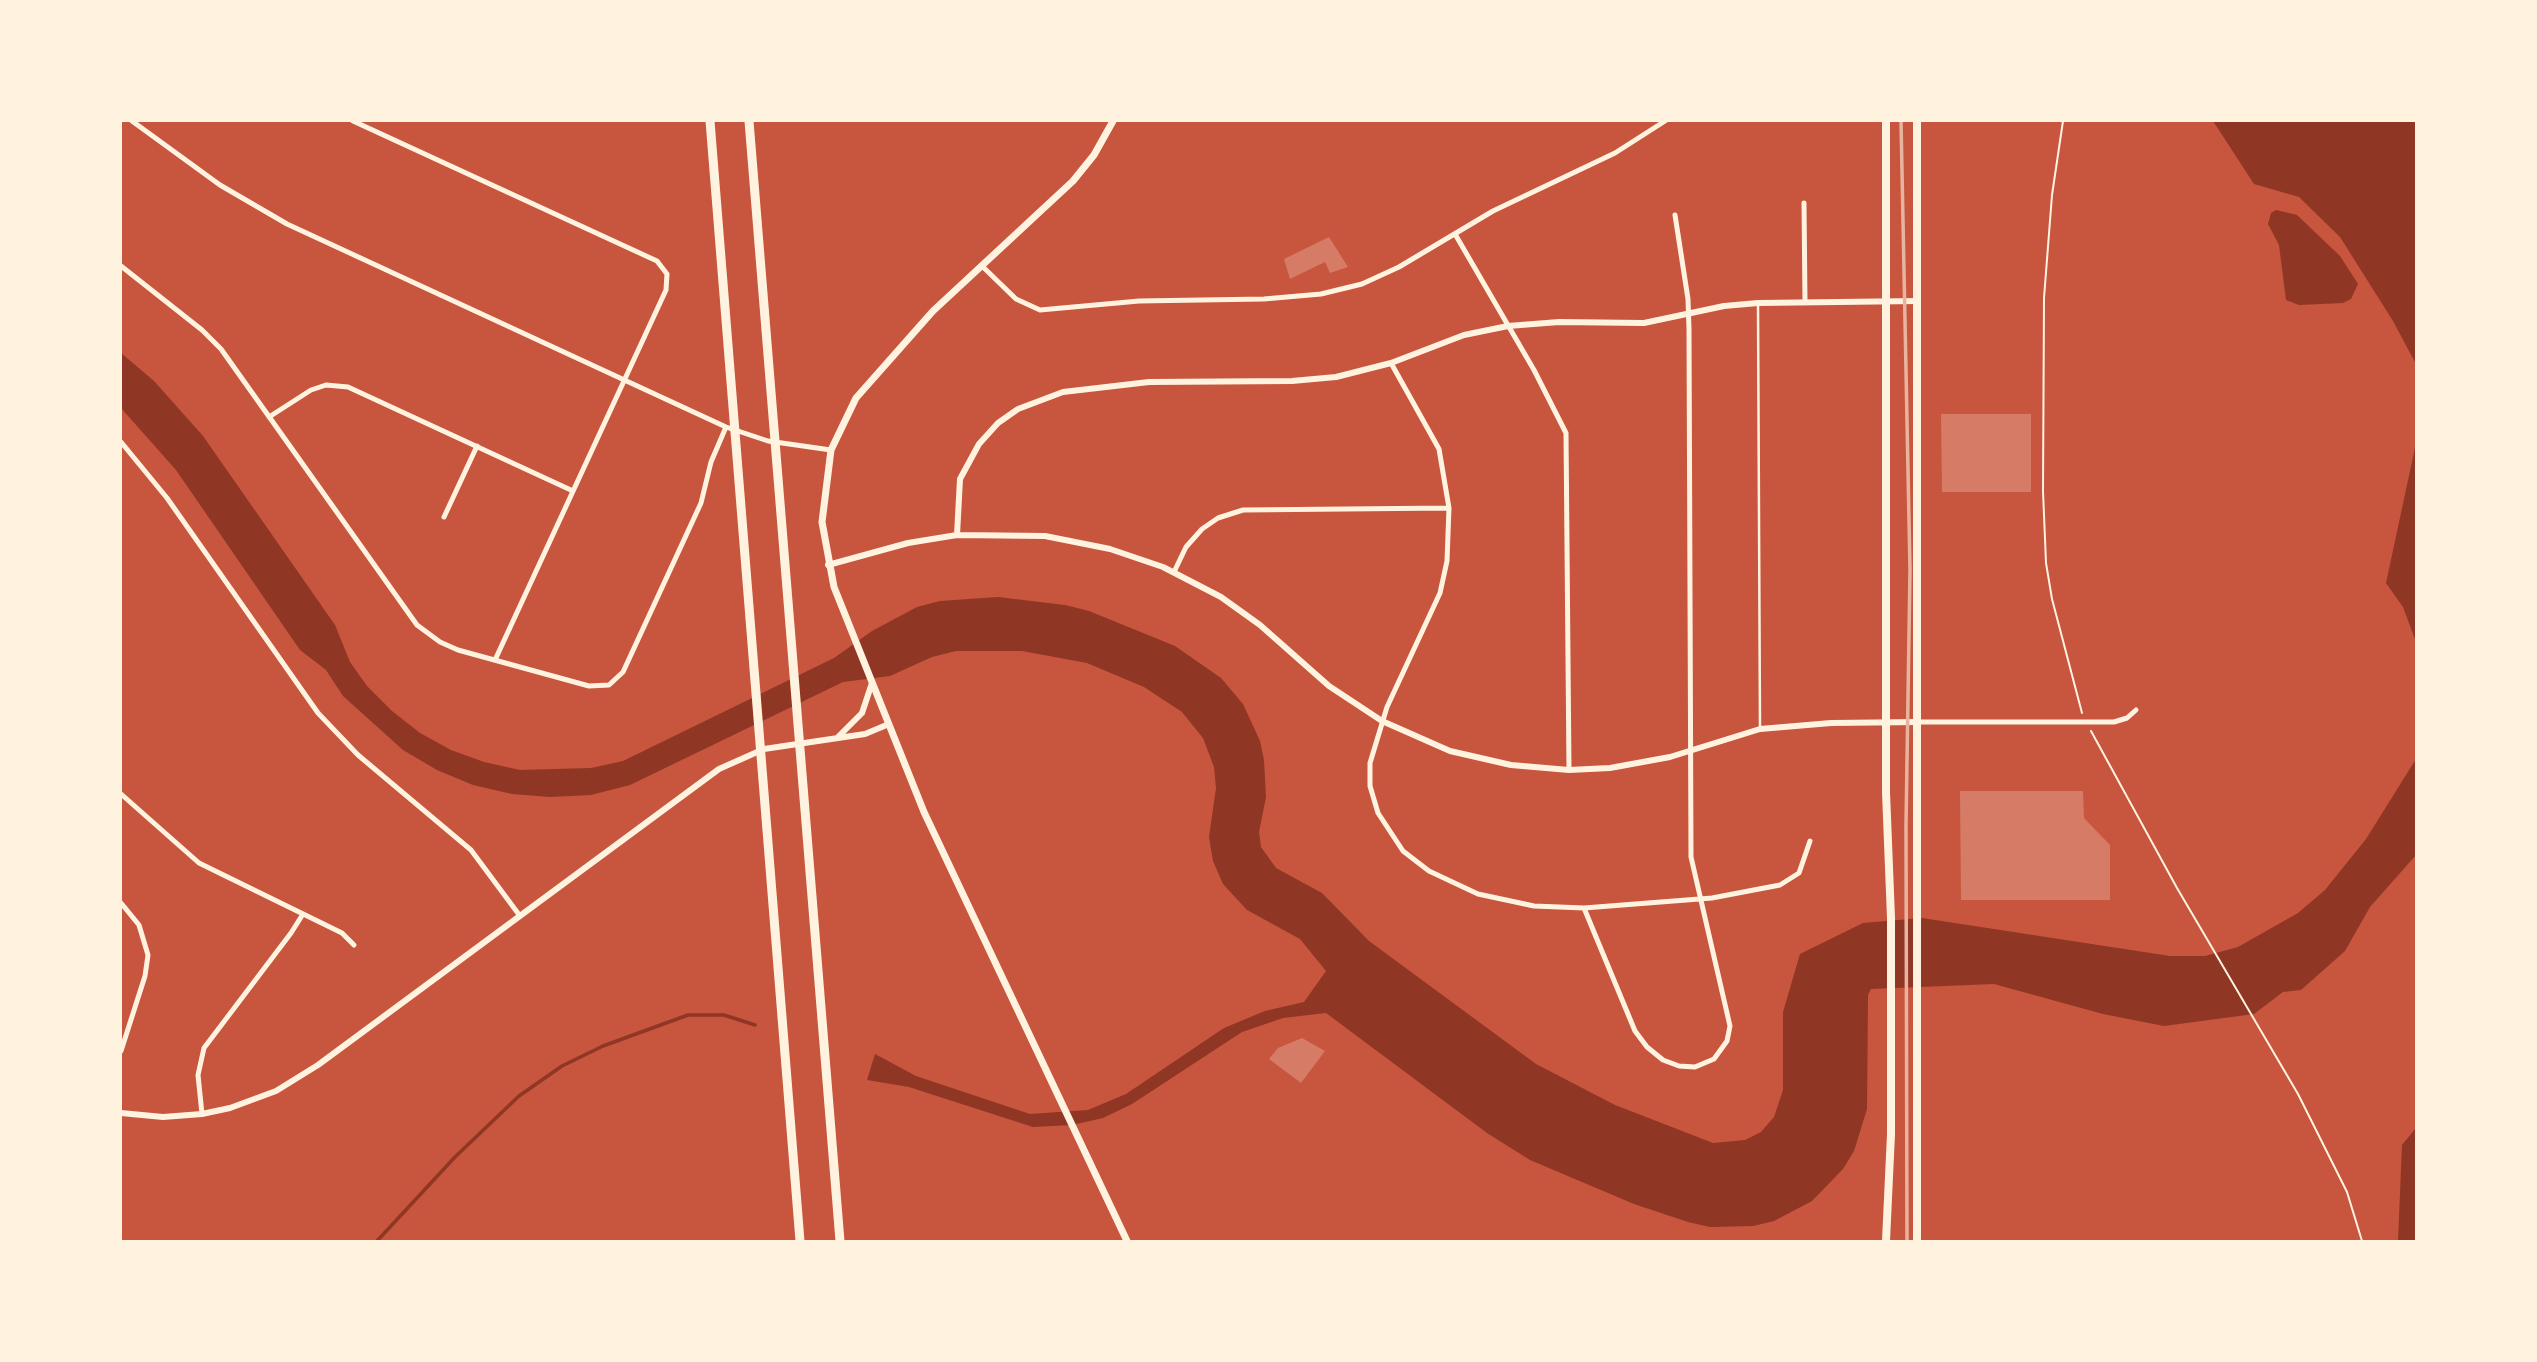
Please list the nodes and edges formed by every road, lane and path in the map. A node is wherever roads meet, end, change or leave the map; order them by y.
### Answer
1 (132, 121) edge
2 (354, 121) edge
3 (710, 121) edge
4 (749, 121) edge
5 (1113, 121) edge
6 (1665, 121) edge
7 (1886, 121) edge
8 (1917, 121) edge
9 (2063, 121) edge
10 (1804, 203) dead end
11 (1675, 215) dead end
12 (1455, 233) junction
13 (121, 266) edge
14 (982, 266) junction
15 (1918, 300) junction
16 (1805, 302) junction
17 (1885, 302) junction
18 (1758, 303) junction
19 (1689, 314) junction
20 (1508, 326) junction
21 (1391, 363) junction
22 (624, 381) junction
23 (269, 416) junction
24 (726, 427) junction
25 (121, 442) edge
26 (477, 446) junction
27 (831, 450) junction
28 (573, 491) junction
29 (1449, 508) junction
30 (444, 517) dead end
31 (957, 535) junction
32 (828, 565) junction
33 (1174, 572) junction
34 (495, 660) junction
35 (872, 683) junction
36 (2136, 710) dead end
37 (1382, 721) junction
38 (1886, 722) junction
39 (1919, 722) junction
40 (2086, 722) junction
41 (889, 724) junction
42 (1760, 729) junction
43 (836, 738) junction
44 (1690, 751) junction
45 (1569, 769) junction
46 (121, 794) edge
47 (1810, 841) dead end
48 (1700, 899) junction
49 (121, 903) edge
50 (1584, 908) junction
51 (303, 914) junction
52 (520, 916) junction
53 (354, 945) dead end
54 (121, 1051) edge
55 (121, 1113) edge
56 (202, 1114) junction
57 (800, 1241) edge
58 (840, 1241) edge
59 (1127, 1241) edge
60 (1886, 1241) edge
61 (1917, 1241) edge
62 (2362, 1241) edge

1 - 22 street
2 - 22 street
3 - 57 highway
4 - 58 highway
5 - 14 main road
6 - 12 street
7 - 17 main road
8 - 15 main road
9 - 40 path
10 - 16 street
11 - 19 street
12 - 14 street
12 - 20 street
13 - 23 street
14 - 27 main road
15 - 17 street
15 - 39 main road
16 - 17 street
16 - 18 street
17 - 38 main road
18 - 19 street
18 - 42 lane
19 - 20 street
19 - 44 street
20 - 21 street
20 - 45 street
21 - 29 street
21 - 31 street
22 - 24 street
22 - 28 street
23 - 26 street
23 - 34 street
24 - 27 street
24 - 34 street
25 - 52 street
26 - 28 street
26 - 30 street
27 - 32 main road
28 - 34 street
29 - 33 street
29 - 37 street
31 - 32 street
31 - 33 street
32 - 35 main road
33 - 37 street
35 - 41 main road
35 - 43 street
36 - 40 street
37 - 45 street
37 - 50 street
38 - 39 street
38 - 42 street
38 - 60 main road
39 - 40 street
39 - 61 main road
40 - 62 path
41 - 43 street
41 - 59 main road
42 - 44 street
43 - 52 street
44 - 45 street
44 - 48 street
46 - 51 street
47 - 48 street
48 - 50 street
48 - 50 street
49 - 54 street
51 - 53 street
51 - 56 street
52 - 56 street
55 - 56 street

